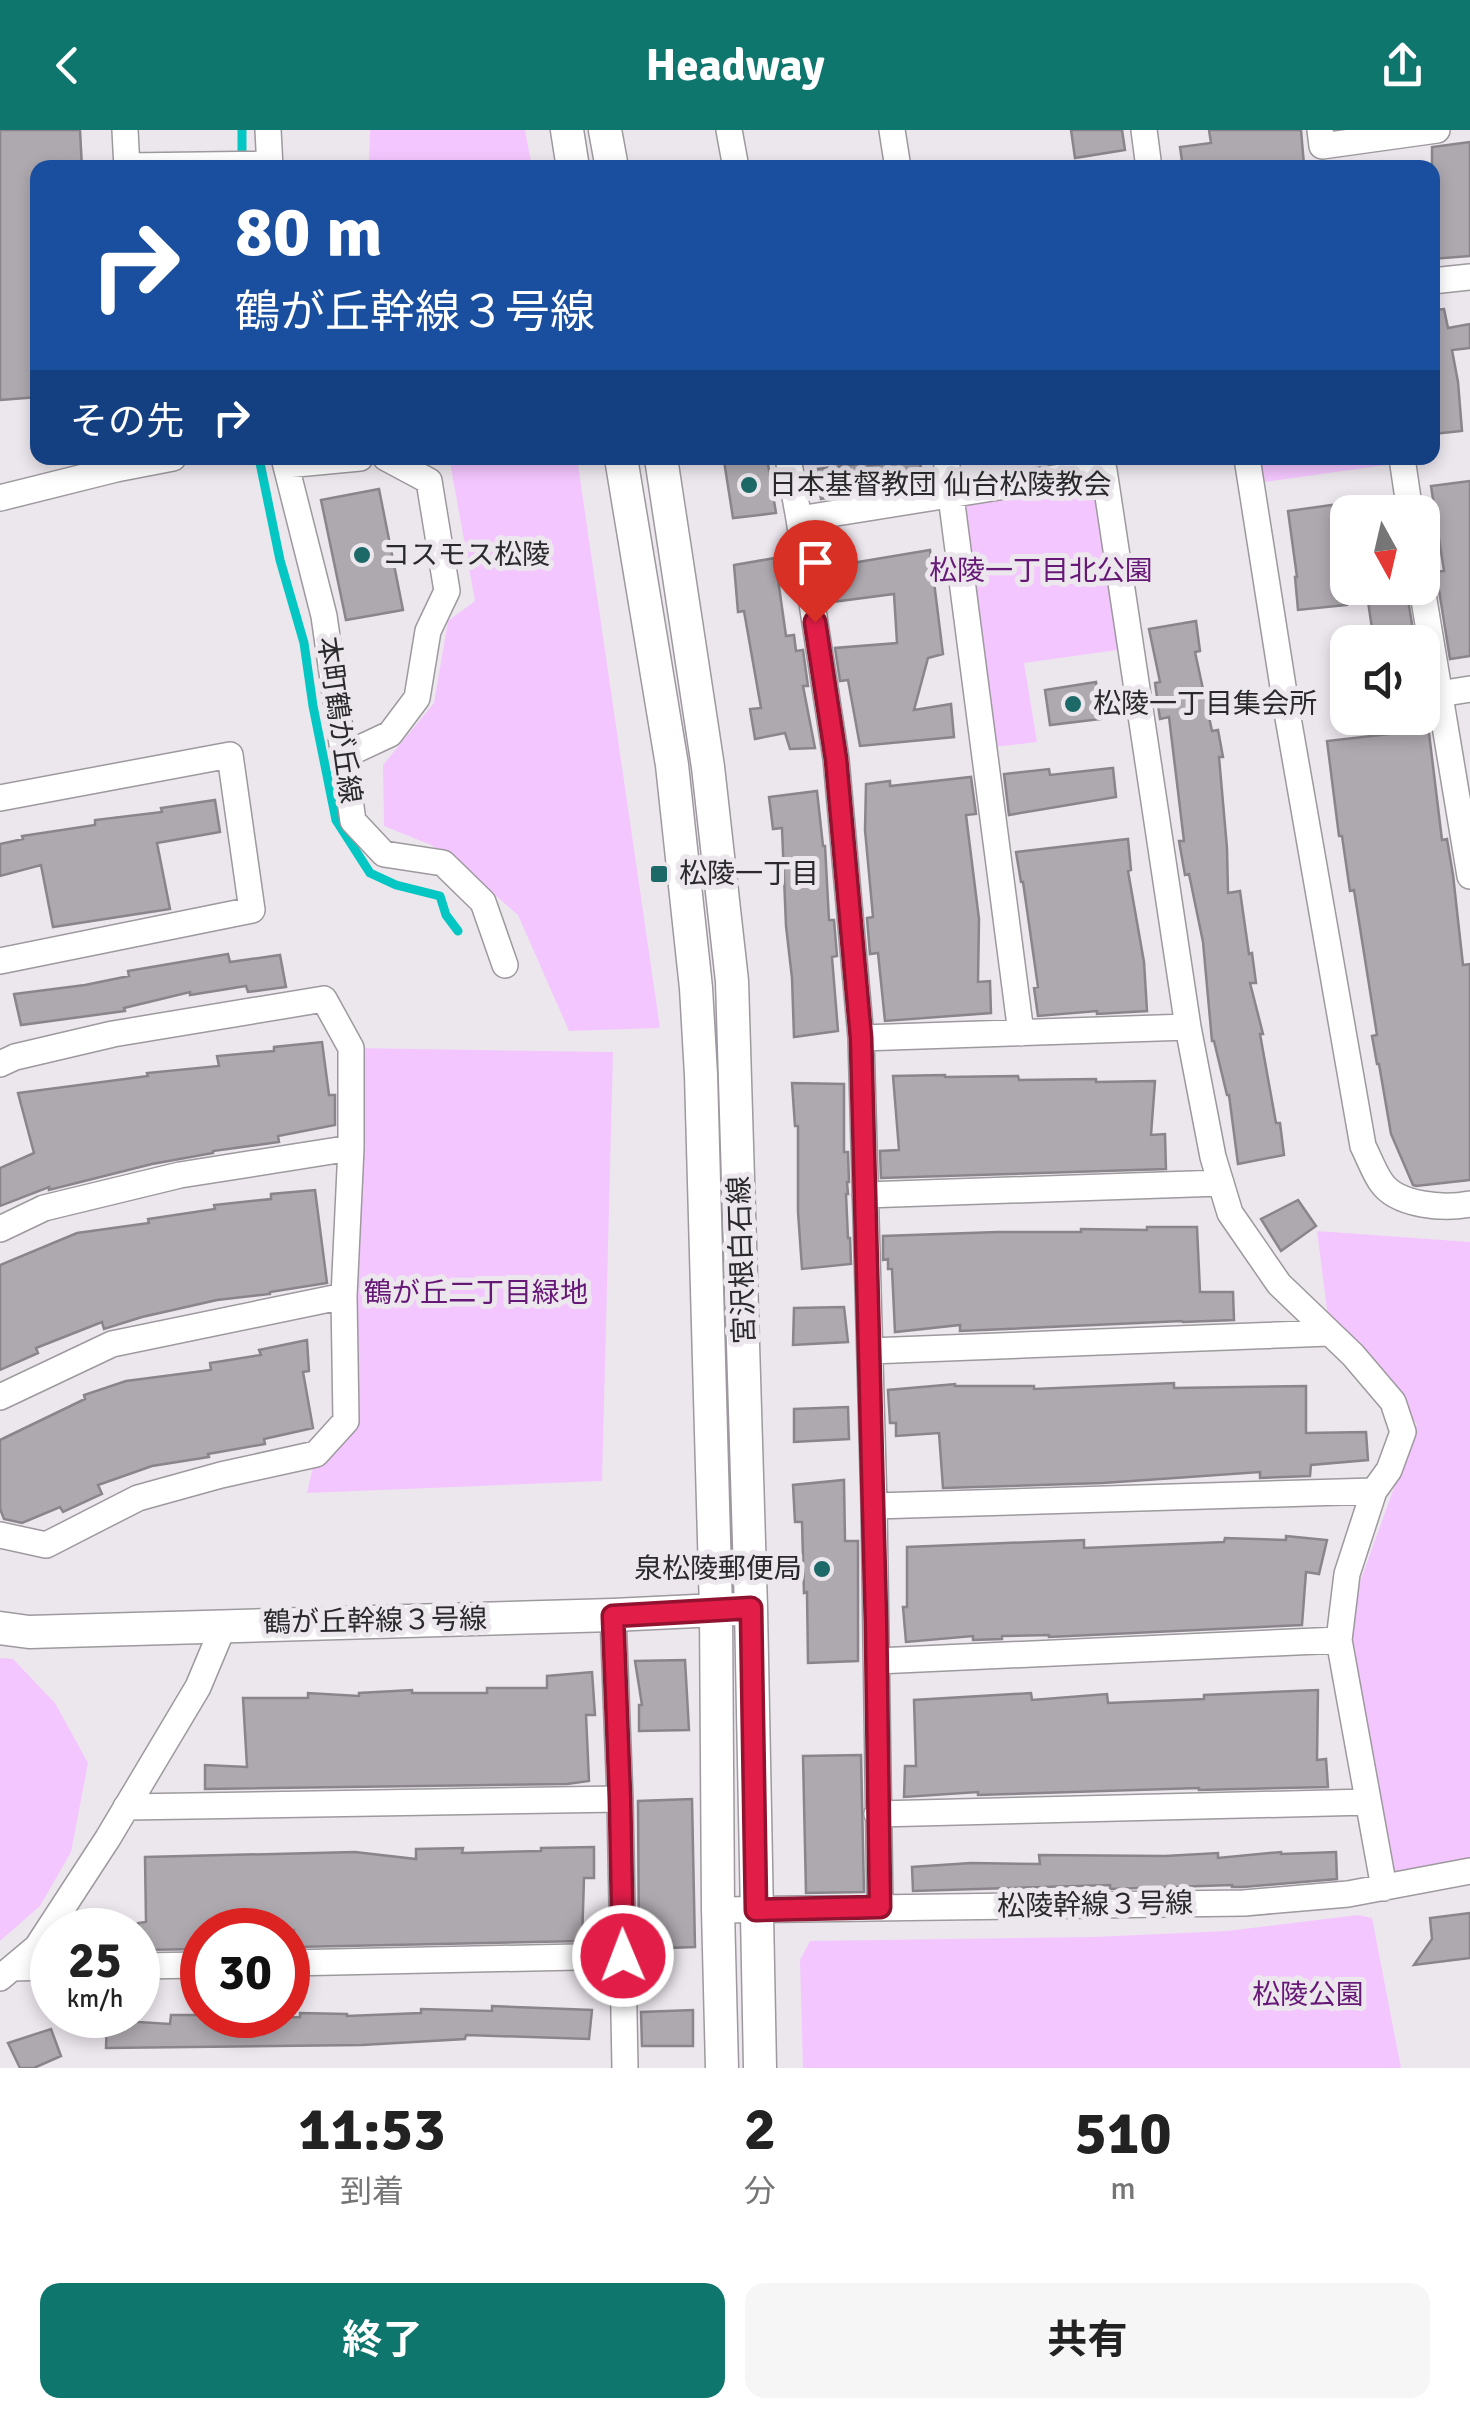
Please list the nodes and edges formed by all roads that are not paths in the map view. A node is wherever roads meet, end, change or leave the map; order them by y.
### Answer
1 (125, 130) edge
2 (268, 130) edge
3 (566, 130) edge
4 (605, 130) edge
5 (730, 130) edge
6 (892, 130) edge
7 (1144, 130) edge
8 (1320, 130) edge
9 (1436, 130) edge
10 (127, 160) edge
11 (266, 160) edge
12 (572, 160) edge
13 (611, 160) edge
14 (735, 160) edge
15 (897, 160) edge
16 (1149, 160) edge
17 (1470, 277) edge
18 (1440, 280) edge
19 (109, 465) edge
20 (286, 465) edge
21 (399, 465) edge
22 (622, 465) edge
23 (662, 465) edge
24 (789, 465) edge
25 (947, 465) edge
26 (1248, 465) edge
27 (1403, 465) edge
28 (952, 494) junction
29 (1407, 495) edge
30 (0, 498) edge
31 (799, 520) junction
32 (1470, 688) edge
33 (1440, 694) joint
34 (343, 756) junction
35 (0, 798) edge
36 (1470, 876) edge
37 (0, 961) edge
38 (505, 964) dead end
39 (1188, 1026) junction
40 (1021, 1033) junction
41 (861, 1038) junction
42 (0, 1064) edge
43 (351, 1148) junction
44 (1221, 1183) junction
45 (865, 1195) junction
46 (1470, 1204) edge
47 (0, 1229) edge
48 (344, 1296) junction
49 (1330, 1333) junction
50 (870, 1351) junction
51 (0, 1397) edge
52 (1374, 1491) junction
53 (874, 1506) junction
54 (0, 1535) edge
55 (751, 1608) junction
56 (716, 1610) junction
57 (613, 1616) junction
58 (224, 1625) junction
59 (0, 1628) edge
60 (1339, 1640) junction
61 (877, 1661) junction
62 (620, 1798) junction
63 (1368, 1802) junction
64 (126, 1807) junction
65 (878, 1814) junction
66 (1470, 1871) edge
67 (1384, 1888) junction
68 (880, 1907) junction
69 (718, 1910) junction
70 (756, 1910) junction
71 (623, 1956) junction
72 (310, 1963) edge
73 (6, 1973) edge
74 (625, 2068) edge
75 (722, 2068) edge
76 (760, 2068) edge

1 - 10 street
2 - 11 street
3 - 12 street
4 - 13 street
5 - 14 street
6 - 15 street
7 - 16 street
8 - 9 street
17 - 18 street
19 - 30 street
20 - 34 street, 本町鶴が丘線
21 - 34 street
22 - 56 street
23 - 55 street, 宮沢根白石線
24 - 31 street
25 - 28 street
26 - 46 street
27 - 29 street
28 - 31 street
28 - 39 street
28 - 40 street
31 - 41 street
32 - 33 street
33 - 36 street
34 - 38 street, 本町鶴が丘線
35 - 37 street
39 - 40 street
39 - 44 street
40 - 41 street
41 - 45 street
42 - 43 street
43 - 47 street
43 - 48 street
44 - 45 street
44 - 49 street
45 - 50 street
48 - 51 street
48 - 54 street
49 - 50 street
49 - 52 street
50 - 53 street
52 - 53 street
52 - 60 street
53 - 61 street
55 - 56 street, 鶴が丘幹線３号線
55 - 70 street, 宮沢根白石線
56 - 57 street, 鶴が丘幹線３号線
56 - 69 street
57 - 58 street, 鶴が丘幹線３号線
57 - 62 street
58 - 59 street, 鶴が丘幹線３号線
58 - 64 street
60 - 61 street
60 - 63 street
61 - 65 street
62 - 64 street
62 - 71 street
63 - 65 street
63 - 67 street
64 - 73 street
65 - 68 street
66 - 67 street, 松陵幹線３号線
67 - 68 street, 松陵幹線３号線
68 - 70 street, 松陵幹線３号線
69 - 70 street, 松陵幹線３号線
69 - 75 street
70 - 76 street, 宮沢根白石線
71 - 72 street
71 - 74 street

